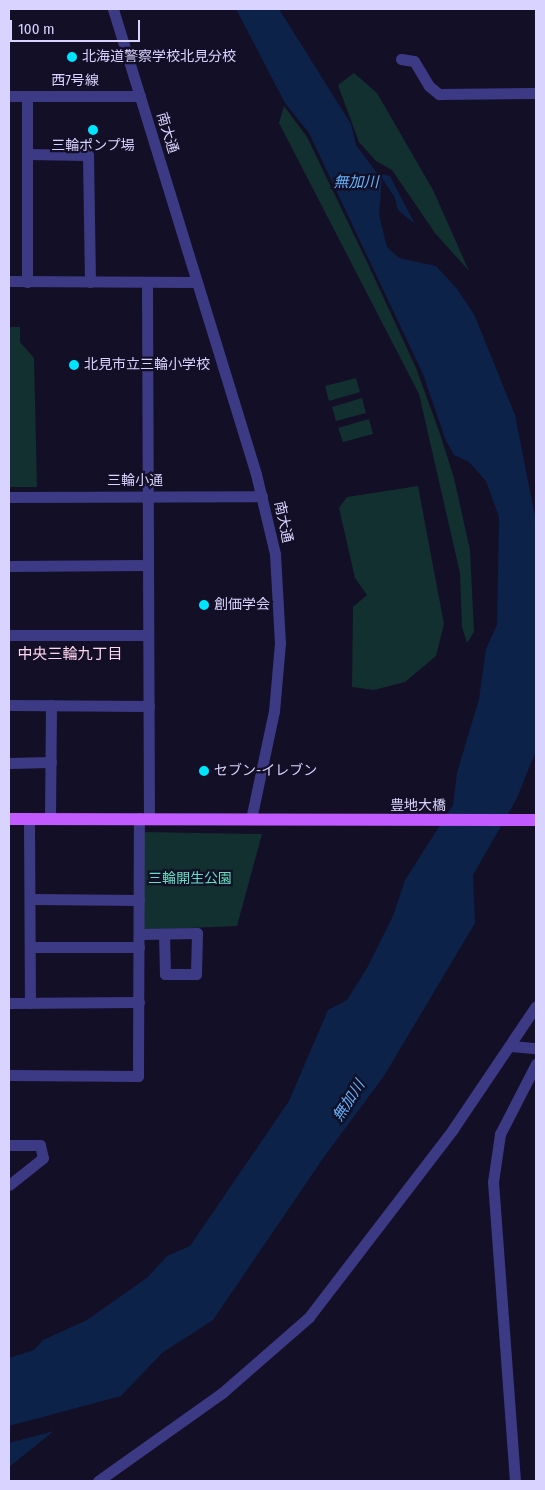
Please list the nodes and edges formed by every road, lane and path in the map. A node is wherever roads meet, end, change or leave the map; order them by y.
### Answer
1 (113, 9) edge
2 (401, 59) dead end
3 (536, 93) edge
4 (9, 96) edge
5 (27, 96) junction
6 (140, 96) junction
7 (27, 154) junction
8 (9, 282) edge
9 (27, 282) junction
10 (90, 282) junction
11 (146, 282) junction
12 (196, 282) junction
13 (147, 496) junction
14 (262, 496) junction
15 (9, 497) edge
16 (148, 565) junction
17 (9, 566) edge
18 (9, 635) edge
19 (148, 635) junction
20 (9, 705) edge
21 (51, 705) junction
22 (149, 706) junction
23 (9, 762) edge
24 (51, 762) junction
25 (144, 818) junction
26 (9, 819) edge
27 (29, 819) junction
28 (50, 819) junction
29 (251, 819) junction
30 (536, 820) edge
31 (31, 899) junction
32 (139, 900) junction
33 (139, 934) junction
34 (164, 934) junction
35 (30, 947) junction
36 (139, 947) junction
37 (139, 1002) junction
38 (9, 1003) edge
39 (30, 1003) junction
40 (536, 1006) edge
41 (511, 1046) junction
42 (536, 1048) edge
43 (536, 1064) edge
44 (9, 1075) edge
45 (9, 1145) edge
46 (9, 1185) edge
47 (98, 1481) edge
48 (515, 1481) edge

1 - 6 street, 南大通
2 - 3 street
4 - 5 street, 西7号線
5 - 6 street, 西7号線
5 - 7 street
6 - 12 street, 南大通
7 - 9 street
7 - 10 street
8 - 9 street
9 - 10 street
10 - 11 street
11 - 12 street
11 - 13 street
12 - 14 street, 南大通
13 - 14 street, 三輪小通
13 - 15 street, 三輪小通
13 - 16 street
14 - 29 street, 南大通
16 - 17 street
16 - 19 street
18 - 19 street
19 - 22 street
20 - 21 street
21 - 22 street
21 - 24 street
22 - 25 street
23 - 24 street
24 - 28 street
25 - 28 main road
25 - 29 main road
25 - 32 street
26 - 27 main road
27 - 28 main road
27 - 31 street
29 - 30 main road, 豊地大橋
31 - 32 street
31 - 35 street
32 - 33 street
33 - 34 street
33 - 36 street
34 - 34 street
35 - 36 street
35 - 39 street
36 - 37 street
37 - 39 street
37 - 44 street
38 - 39 street
40 - 41 street
41 - 42 street
41 - 47 street
43 - 48 street
45 - 46 street

